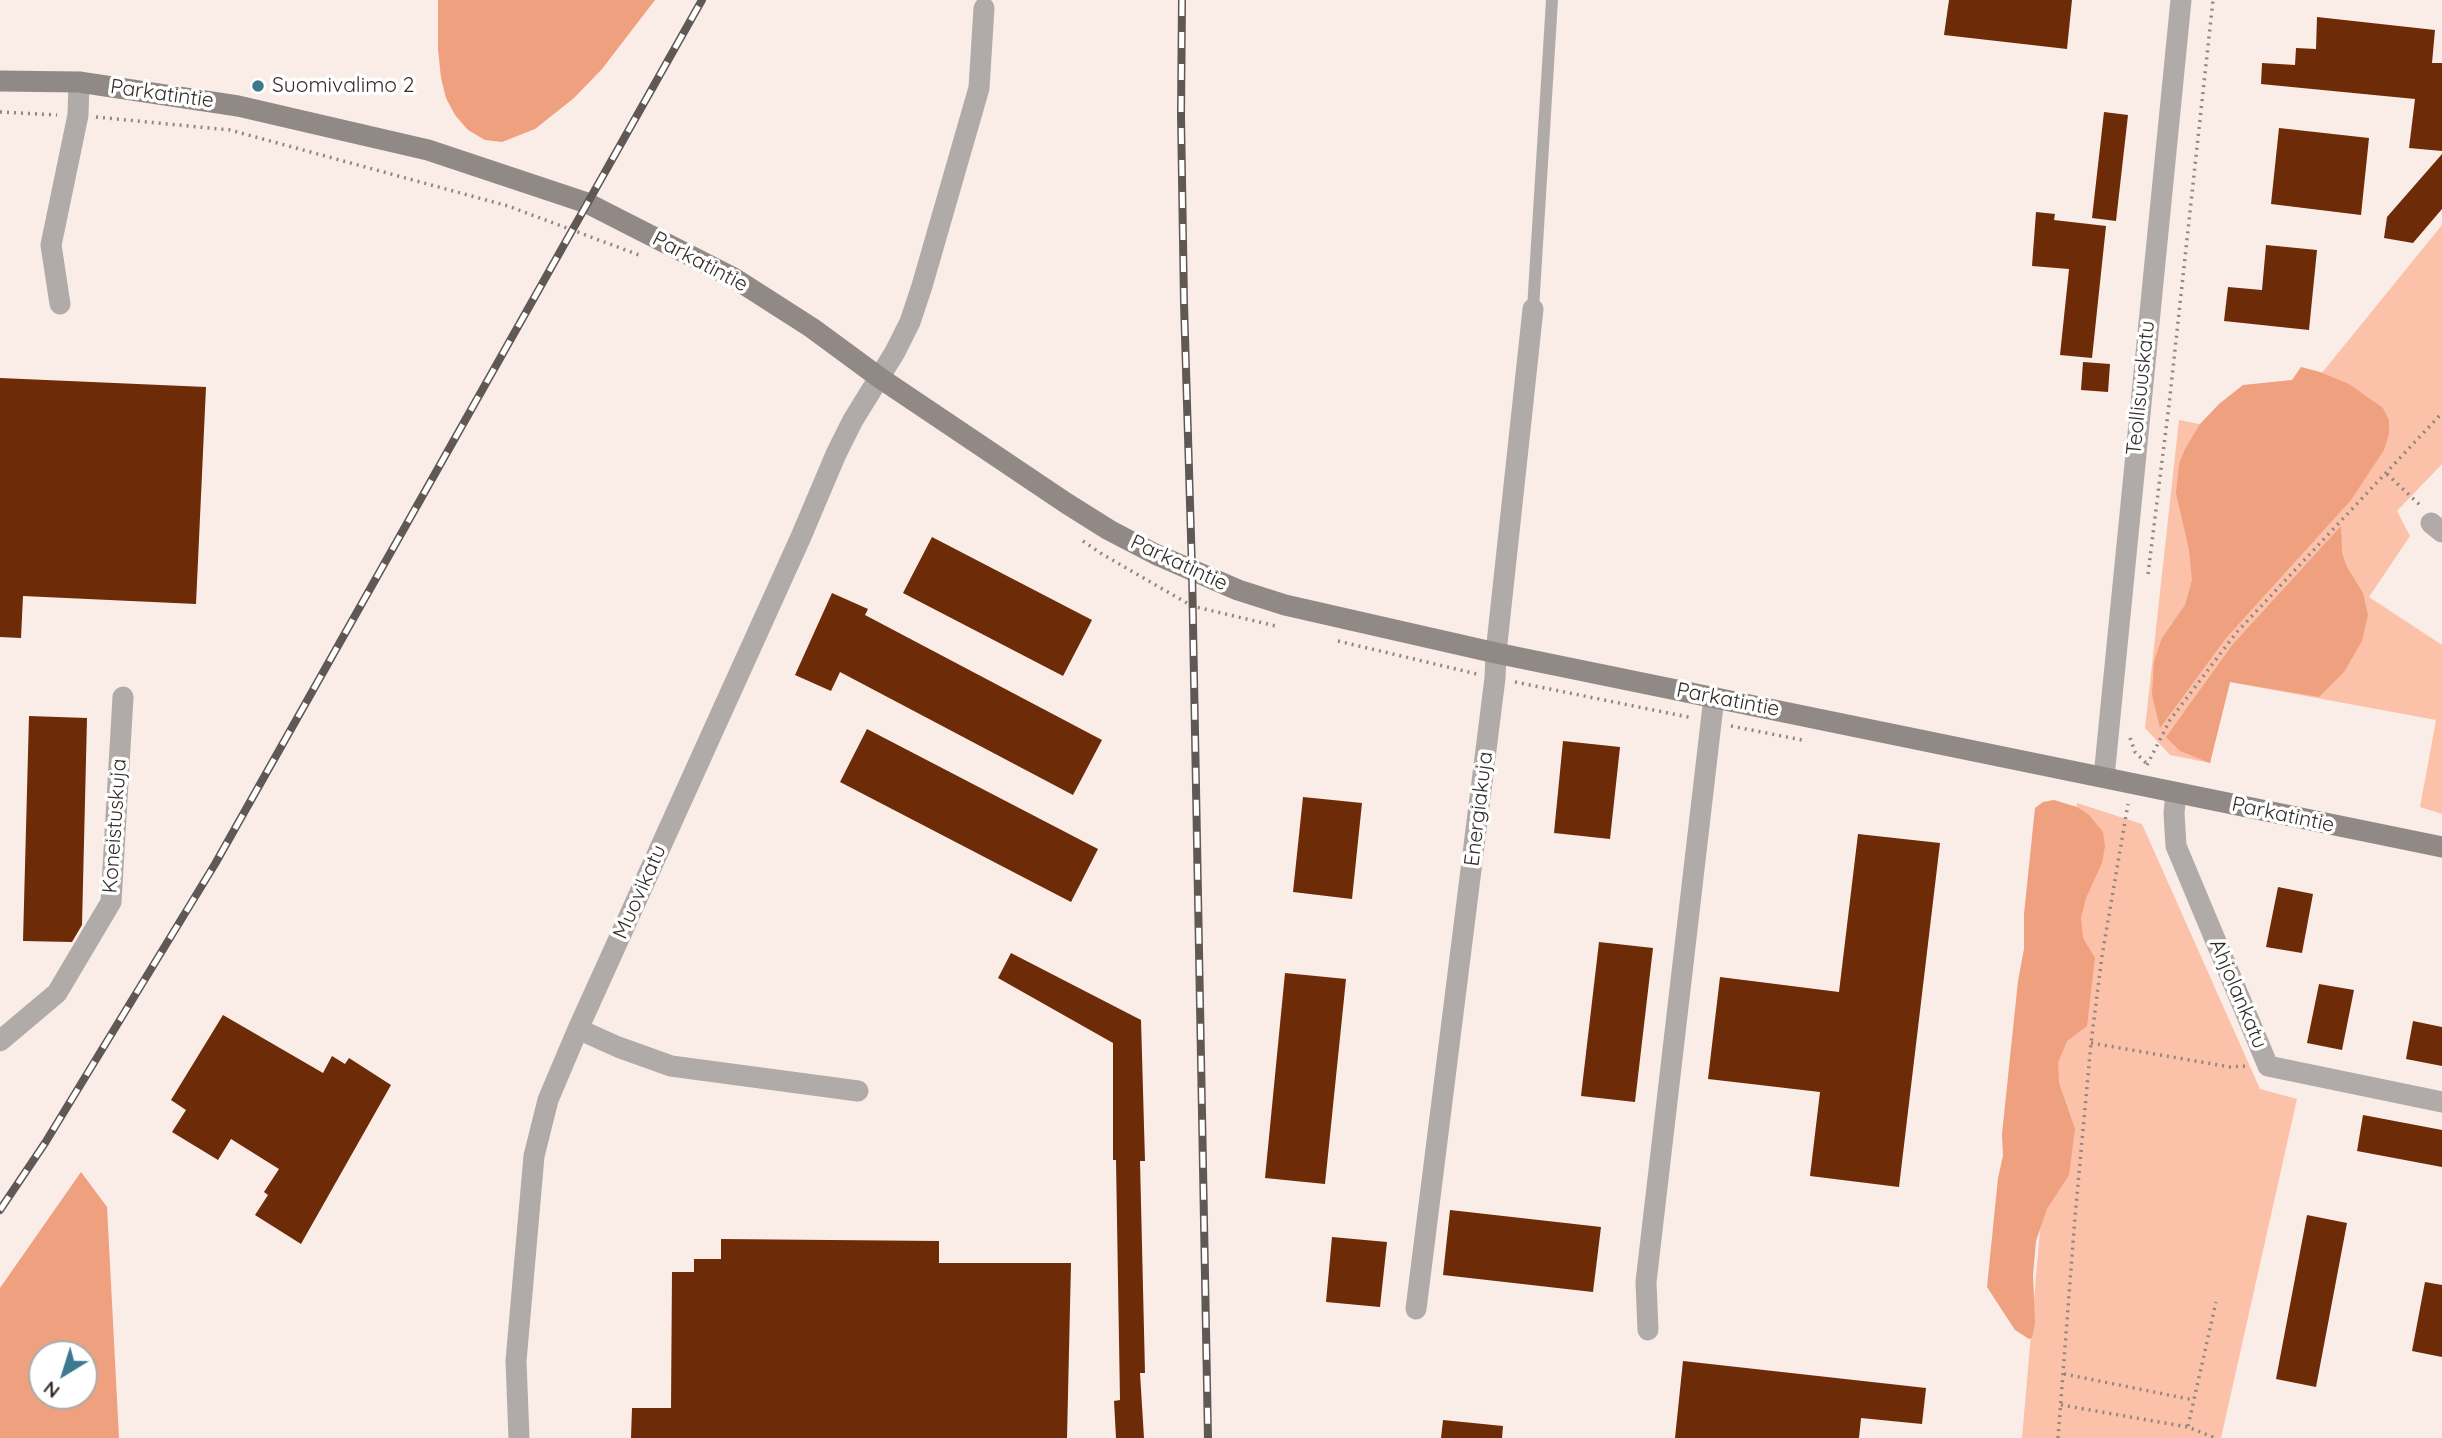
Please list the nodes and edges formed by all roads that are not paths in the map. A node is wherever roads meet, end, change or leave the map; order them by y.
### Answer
1 (1552, 0) edge
2 (2181, 0) edge
3 (984, 8) dead end
4 (0, 81) edge
5 (79, 82) junction
6 (60, 303) dead end
7 (1533, 309) joint
8 (880, 377) junction
9 (1496, 653) junction
10 (123, 697) dead end
11 (1714, 697) junction
12 (2104, 777) junction
13 (2176, 793) junction
14 (2442, 847) edge
15 (578, 1028) junction
16 (0, 1041) edge
17 (858, 1091) dead end
18 (2442, 1102) edge
19 (1416, 1309) dead end
20 (1648, 1330) dead end
21 (519, 1438) edge

1 - 7 lane
2 - 12 street, Teollisuuskatu
3 - 8 street, Muovikatu
4 - 5 street, Parkatintie
5 - 6 street
5 - 8 street, Parkatintie
7 - 9 street, Energiakuja
8 - 9 street, Parkatintie
8 - 15 street, Muovikatu
9 - 11 street, Parkatintie
9 - 19 street, Energiakuja
10 - 16 street, Koneistuskuja
11 - 12 street, Parkatintie
11 - 20 street
12 - 13 street, Parkatintie
13 - 14 street, Parkatintie
13 - 18 street, Ahjolankatu
15 - 17 street
15 - 21 street, Muovikatu

